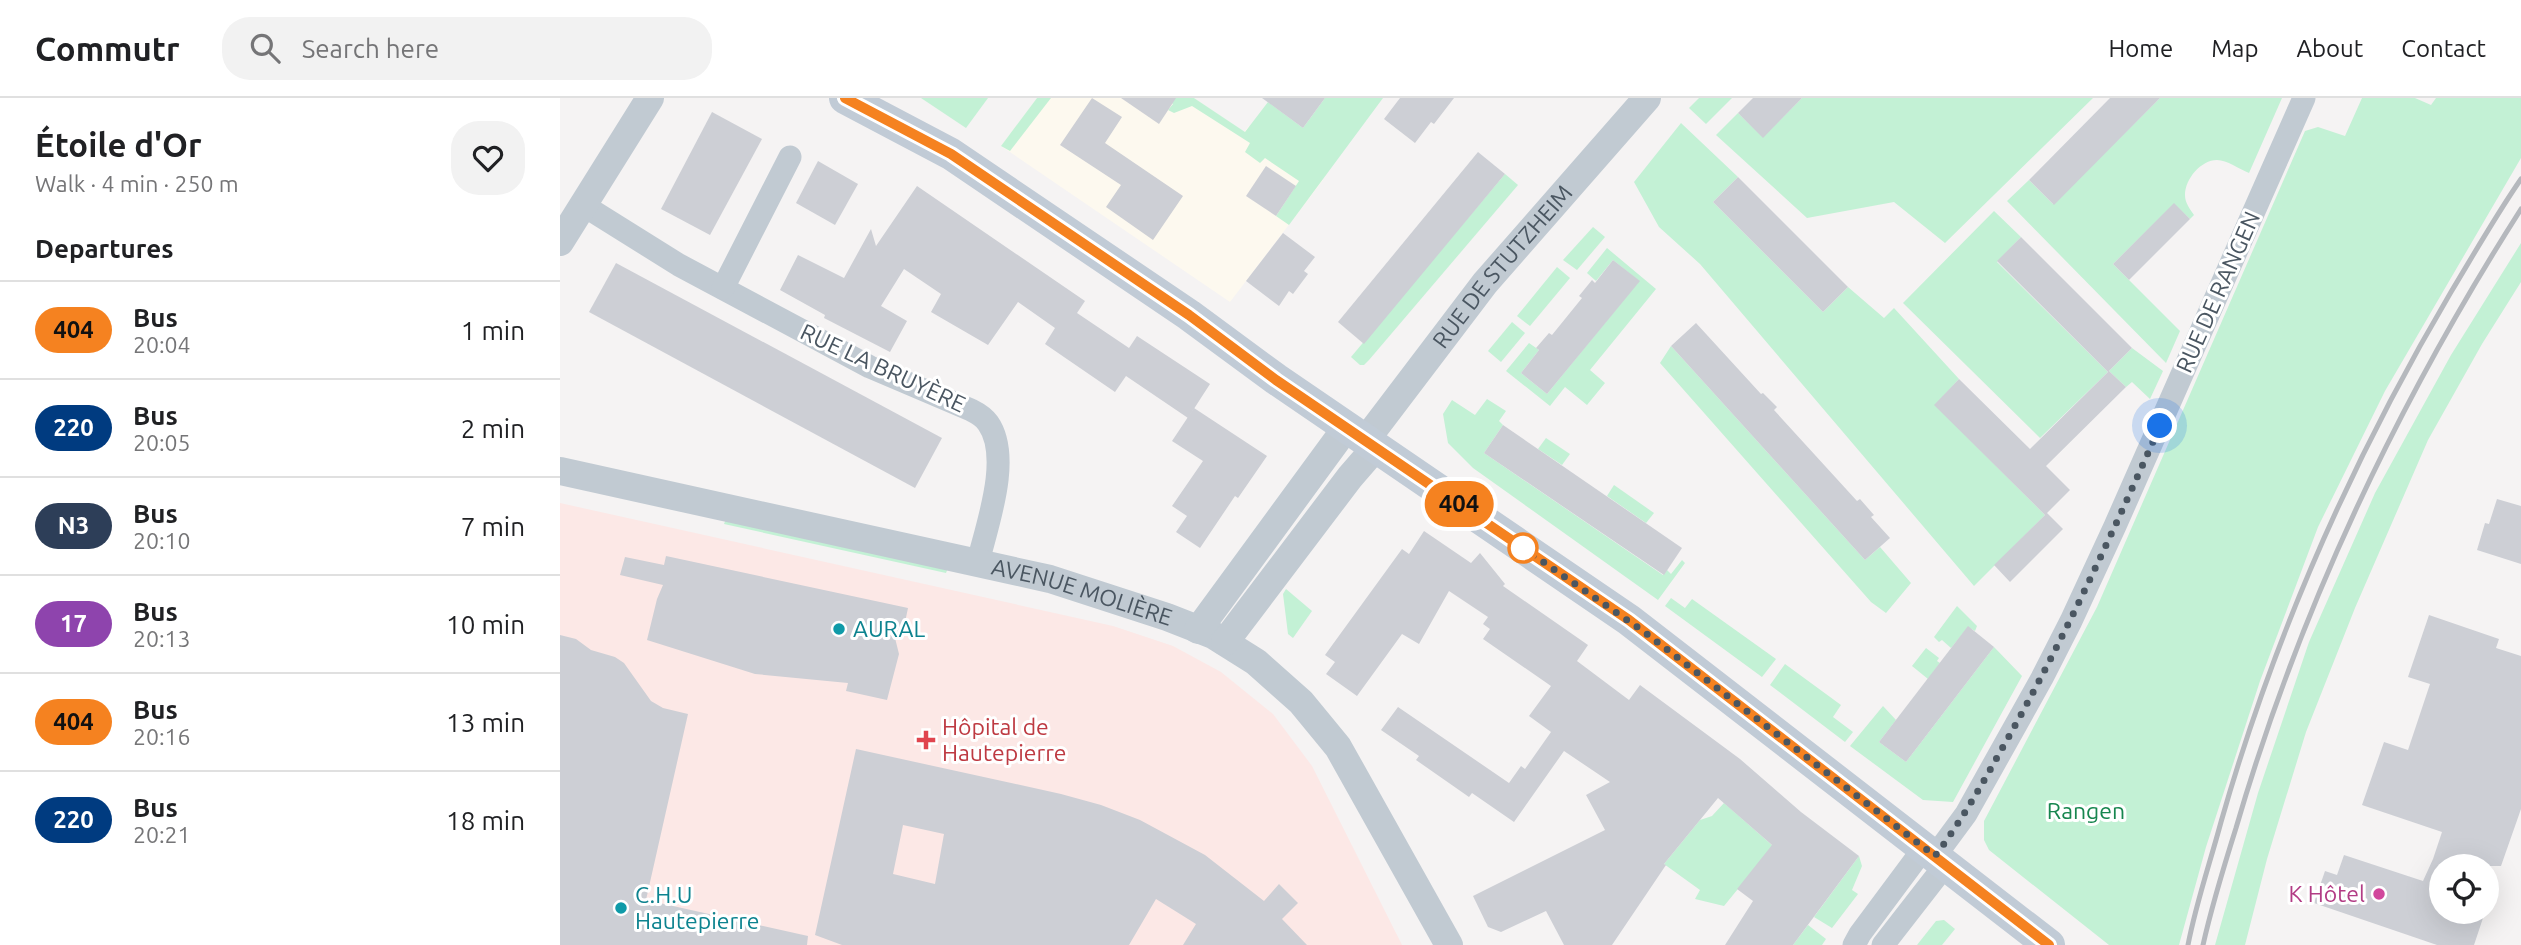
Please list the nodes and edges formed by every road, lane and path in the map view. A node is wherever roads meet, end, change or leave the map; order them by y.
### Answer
1 (650, 98) edge
2 (845, 98) edge
3 (1647, 98) edge
4 (2304, 98) edge
5 (790, 157) dead end
6 (583, 205) junction
7 (560, 242) edge
8 (723, 288) junction
9 (1362, 439) junction
10 (560, 471) edge
11 (978, 562) junction
12 (1198, 630) junction
13 (1225, 642) junction
14 (1935, 856) junction
15 (1449, 945) edge
16 (1854, 945) edge
17 (1883, 945) edge
18 (2049, 945) edge

1 - 6 street
2 - 9 main road
3 - 9 street, RUE DE STUTZHEIM
4 - 14 street, RUE DE RANGEN
5 - 8 street
6 - 7 street
6 - 8 street, RUE LA BRUYÈRE
8 - 11 street, RUE LA BRUYÈRE
9 - 12 street, RUE DE STUTZHEIM
9 - 13 street, RUE DE STUTZHEIM
9 - 14 main road
10 - 11 street, AVENUE MOLIÈRE
11 - 12 street, AVENUE MOLIÈRE
12 - 13 street, AVENUE MOLIÈRE
13 - 15 street, AVENUE MOLIÈRE
14 - 16 street
14 - 17 street
14 - 18 main road

